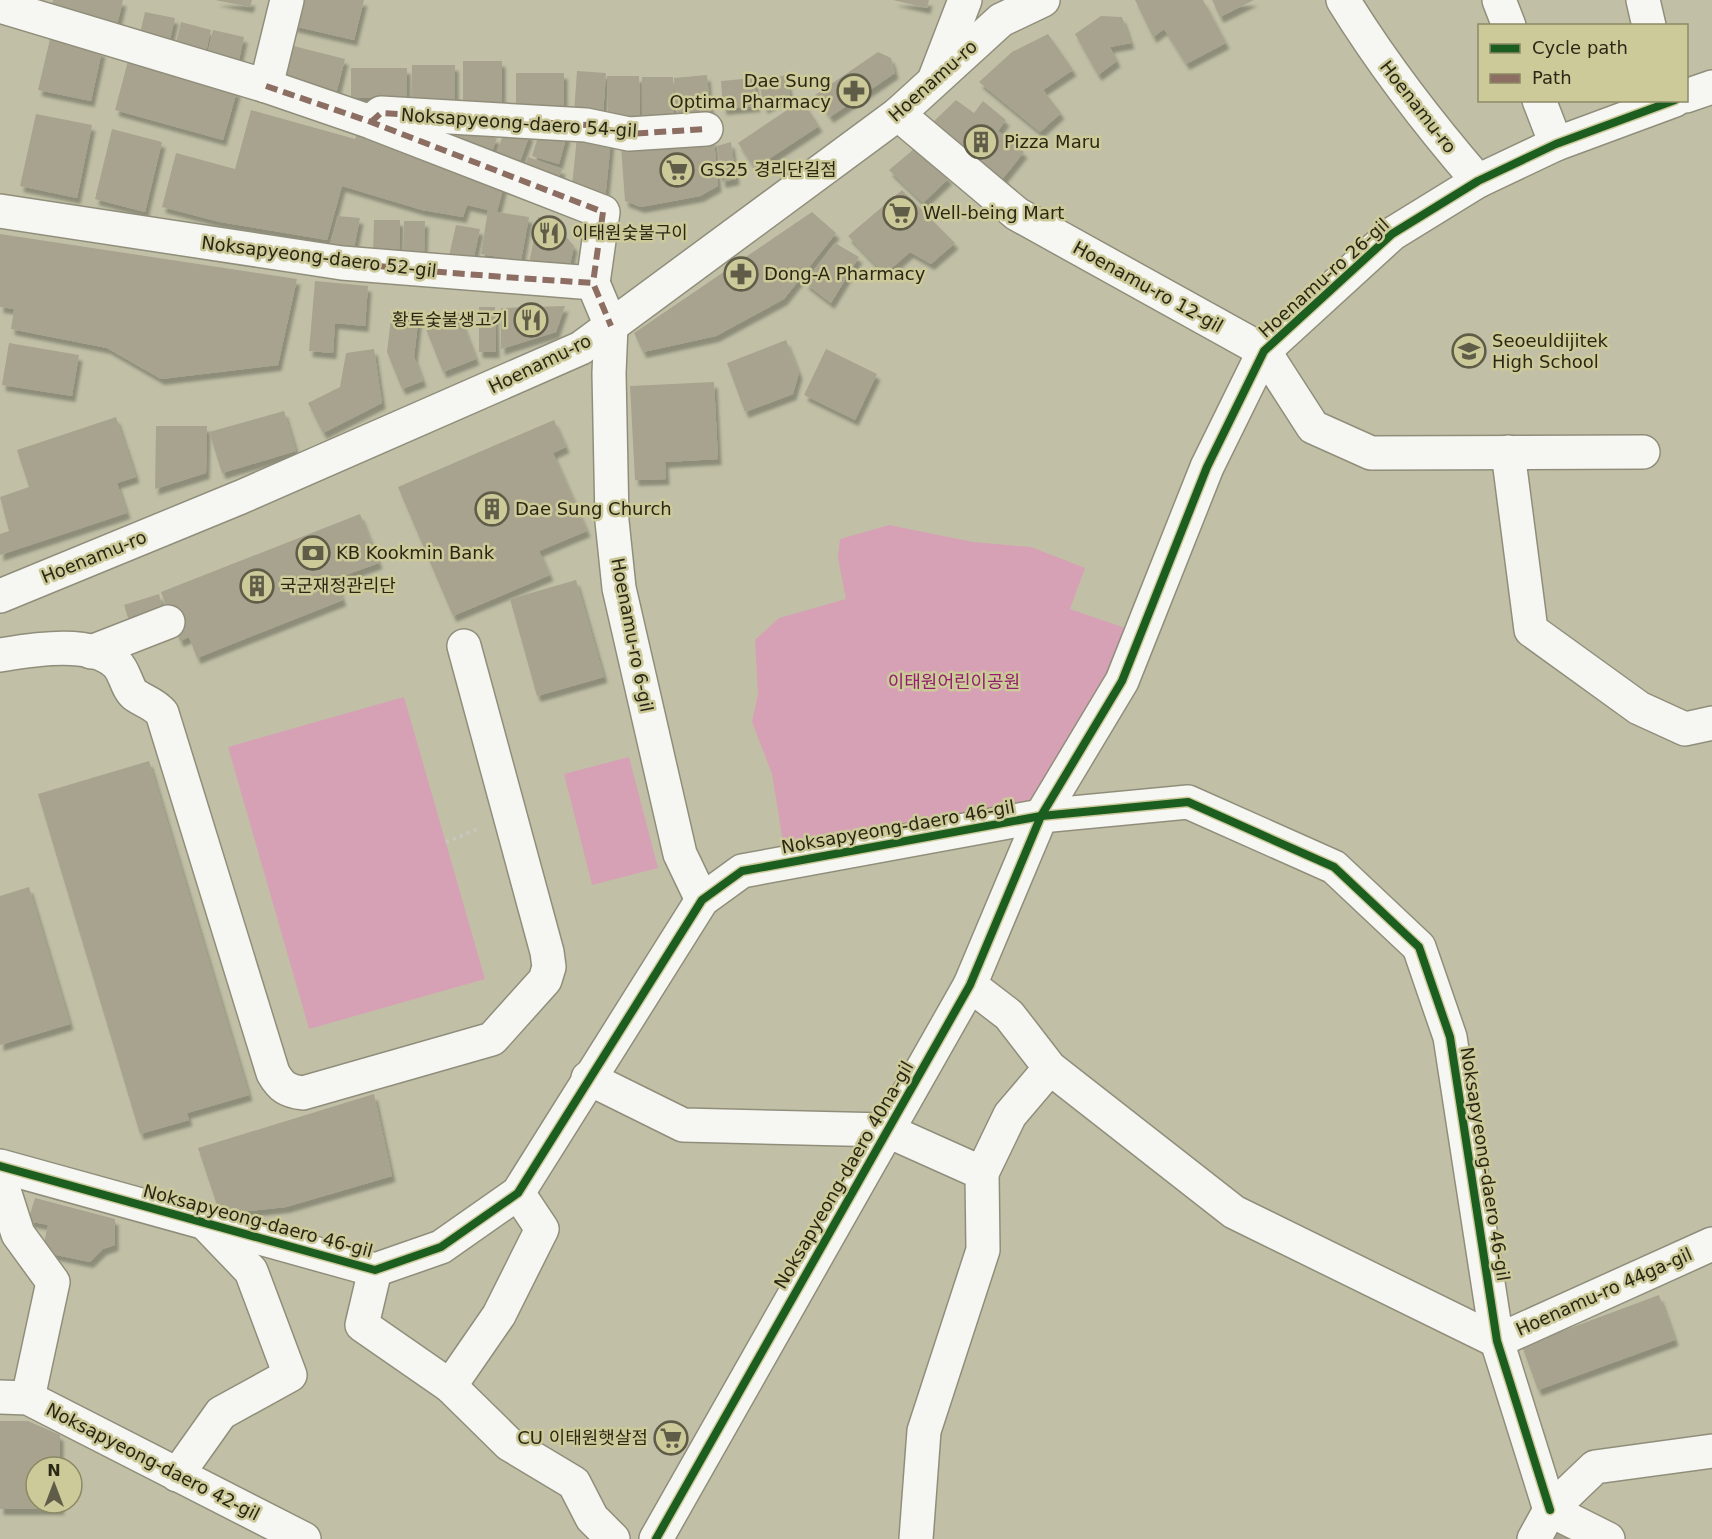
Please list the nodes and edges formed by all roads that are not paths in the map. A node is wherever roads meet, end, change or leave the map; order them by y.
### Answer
1 (287, 0) edge
2 (965, 0) edge
3 (1043, 0) edge
4 (1343, 0) edge
5 (1499, 0) edge
6 (1643, 0) edge
7 (0, 6) edge
8 (1508, 24) edge
9 (1649, 24) edge
10 (935, 78) junction
11 (266, 86) junction
12 (1712, 87) edge
13 (1688, 95) edge
14 (1540, 102) edge
15 (1669, 102) edge
16 (898, 114) junction
17 (371, 122) junction
18 (706, 129) dead end
19 (1556, 144) junction
20 (1478, 181) junction
21 (0, 212) edge
22 (593, 283) junction
23 (611, 326) junction
24 (1264, 351) junction
25 (1508, 452) junction
26 (1643, 452) dead end
27 (0, 596) edge
28 (168, 622) dead end
29 (464, 646) dead end
30 (91, 652) junction
31 (0, 655) edge
32 (1712, 723) edge
33 (1041, 816) junction
34 (702, 900) junction
35 (970, 985) junction
36 (1050, 1068) junction
37 (588, 1078) junction
38 (886, 1130) junction
39 (0, 1166) edge
40 (982, 1173) junction
41 (0, 1178) edge
42 (518, 1193) junction
43 (204, 1221) junction
44 (1712, 1244) edge
45 (375, 1270) junction
46 (1497, 1341) junction
47 (450, 1386) junction
48 (14, 1397) edge
49 (1712, 1451) edge
50 (177, 1475) junction
51 (1550, 1510) junction
52 (304, 1539) edge
53 (613, 1539) edge
54 (656, 1539) edge
55 (916, 1539) edge
56 (1534, 1539) edge
57 (1608, 1539) edge

1 - 11 street
2 - 10 street
3 - 10 street, Hoenamu-ro
4 - 20 street, Hoenamu-ro
5 - 8 street
6 - 9 street
7 - 11 street, Noksapyeong-daero 54-gil
10 - 16 street, Hoenamu-ro
11 - 17 street, Noksapyeong-daero 54-gil
12 - 13 street, Hoenamu-ro 26-gil
14 - 19 street
15 - 19 street, Hoenamu-ro 26-gil
16 - 23 street, Hoenamu-ro
16 - 24 street, Hoenamu-ro 12-gil
17 - 18 street, Noksapyeong-daero 54-gil
17 - 22 street, Noksapyeong-daero 54-gil
19 - 20 street, Hoenamu-ro 26-gil
20 - 24 street, Hoenamu-ro 26-gil
21 - 22 street, Noksapyeong-daero 52-gil
22 - 23 street
23 - 27 street, Hoenamu-ro
23 - 34 street, Hoenamu-ro 6-gil
24 - 25 street, Hoenamu-ro 12-gil
24 - 33 street, Hoenamu-ro 26-gil
25 - 26 street, Hoenamu-ro 12-gil
25 - 32 street
28 - 30 street
29 - 30 street
30 - 31 street
33 - 34 street, Noksapyeong-daero 46-gil
33 - 35 street, Noksapyeong-daero 40na-gil
33 - 46 street, Noksapyeong-daero 46-gil
34 - 37 street, Noksapyeong-daero 46-gil
35 - 36 street
35 - 38 street, Noksapyeong-daero 40na-gil
36 - 40 street
36 - 46 street
37 - 38 street
37 - 42 street, Noksapyeong-daero 46-gil
38 - 40 street
38 - 54 street, Noksapyeong-daero 40na-gil
39 - 43 street, Noksapyeong-daero 46-gil
40 - 55 street
41 - 48 street
42 - 45 street, Noksapyeong-daero 46-gil
42 - 47 street
43 - 45 street, Noksapyeong-daero 46-gil
43 - 50 street, Noksapyeong-daero 46-gil
44 - 46 street, Hoenamu-ro 44ga-gil
45 - 47 street
46 - 51 street, Noksapyeong-daero 46-gil
47 - 53 street
48 - 50 street, Noksapyeong-daero 42-gil
49 - 51 street
50 - 52 street, Noksapyeong-daero 42-gil
51 - 56 street
51 - 57 street

